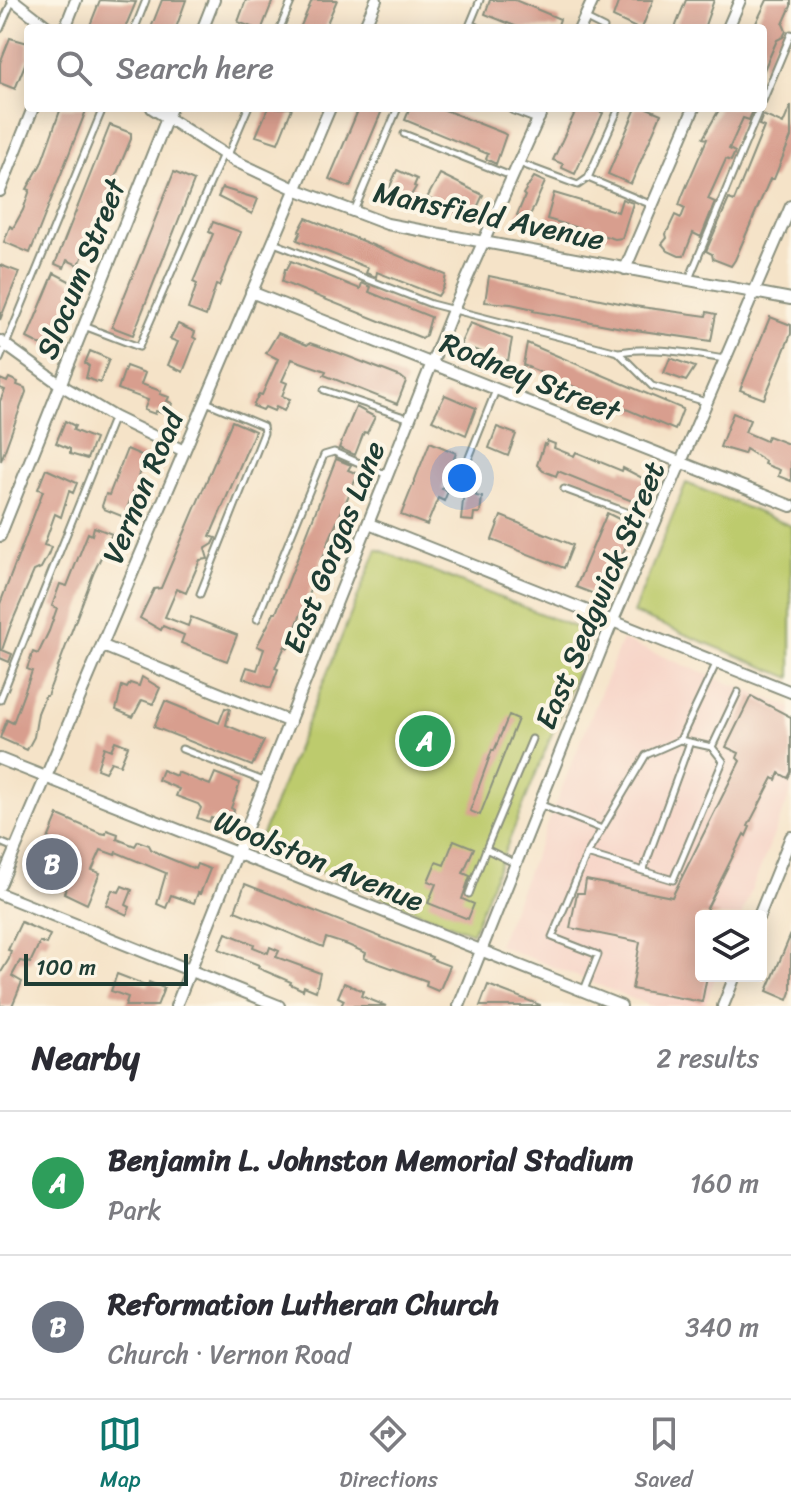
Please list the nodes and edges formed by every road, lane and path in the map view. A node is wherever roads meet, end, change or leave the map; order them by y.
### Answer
1 (13, 0) edge
2 (76, 0) edge
3 (146, 0) edge
4 (214, 0) edge
5 (292, 0) edge
6 (376, 0) edge
7 (480, 0) edge
8 (740, 0) edge
9 (590, 1) edge
10 (582, 23) edge
11 (44, 24) edge
12 (67, 24) edge
13 (137, 24) edge
14 (205, 24) edge
15 (282, 24) edge
16 (366, 24) edge
17 (470, 24) edge
18 (730, 24) edge
19 (0, 29) edge
20 (791, 34) edge
21 (767, 91) edge
22 (31, 112) edge
23 (101, 112) edge
24 (157, 112) edge
25 (170, 112) edge
26 (246, 112) edge
27 (328, 112) edge
28 (396, 112) edge
29 (617, 112) edge
30 (692, 112) edge
31 (758, 112) edge
32 (541, 113) edge
33 (167, 119) junction
34 (404, 134) dead end
35 (225, 155) junction
36 (519, 163) junction
37 (512, 176) junction
38 (588, 178) junction
39 (295, 189) junction
40 (0, 191) edge
41 (653, 205) junction
42 (791, 206) edge
43 (354, 211) junction
44 (271, 242) junction
45 (482, 243) junction
46 (625, 269) junction
47 (688, 280) junction
48 (251, 292) junction
49 (754, 293) junction
50 (791, 299) edge
51 (453, 310) junction
52 (83, 326) junction
53 (3, 343) edge
54 (618, 352) junction
55 (0, 359) edge
56 (726, 359) junction
57 (433, 365) junction
58 (61, 385) junction
59 (497, 389) junction
60 (324, 390) dead end
61 (205, 402) junction
62 (707, 402) junction
63 (114, 417) junction
64 (410, 419) junction
65 (184, 451) junction
66 (681, 464) junction
67 (388, 475) junction
68 (469, 482) dead end
69 (564, 489) dead end
70 (791, 506) edge
71 (655, 523) junction
72 (369, 524) junction
73 (0, 536) edge
74 (200, 594) dead end
75 (257, 619) dead end
76 (613, 620) junction
77 (103, 646) junction
78 (716, 662) junction
79 (738, 692) dead end
80 (791, 692) edge
81 (0, 700) edge
82 (290, 722) junction
83 (532, 739) dead end
84 (680, 740) junction
85 (690, 742) junction
86 (712, 747) junction
87 (182, 749) dead end
88 (0, 759) edge
89 (46, 777) junction
90 (266, 782) junction
91 (539, 804) junction
92 (602, 829) junction
93 (791, 837) edge
94 (0, 842) edge
95 (15, 849) junction
96 (486, 849) junction
97 (238, 854) junction
98 (587, 854) junction
99 (515, 863) junction
100 (643, 871) junction
101 (0, 885) edge
102 (0, 894) edge
103 (469, 894) dead end
104 (761, 910) edge
105 (481, 951) junction
106 (190, 971) junction
107 (733, 982) edge
108 (584, 991) junction
109 (176, 1006) edge
110 (279, 1006) edge
111 (459, 1006) edge
112 (621, 1006) edge
113 (723, 1006) edge

1 - 11 street
1 - 19 lane
2 - 12 street
3 - 13 lane
4 - 14 street
5 - 15 lane
6 - 16 street
7 - 17 lane
8 - 18 street
9 - 10 street
20 - 21 lane
22 - 40 street
23 - 53 lane
24 - 33 street, Mansfield Avenue
25 - 33 street, Slocum Street
26 - 35 lane
27 - 39 street, Vernon Road
28 - 43 lane
29 - 38 lane
30 - 41 street
31 - 47 lane
32 - 36 street, East Gorgas Lane
33 - 35 street, Mansfield Avenue
33 - 52 street, Slocum Street
34 - 37 lane
35 - 39 street, Mansfield Avenue
35 - 52 lane
36 - 37 street, East Gorgas Lane
36 - 38 lane
37 - 45 street, East Gorgas Lane
38 - 41 lane
39 - 43 street, Mansfield Avenue
39 - 44 street, Vernon Road
41 - 46 street
42 - 49 street, East Sedgwick Street
43 - 45 street, Mansfield Avenue
44 - 48 street, Vernon Road
44 - 51 lane
45 - 46 street, Mansfield Avenue
45 - 51 street, East Gorgas Lane
46 - 47 street, Mansfield Avenue
47 - 49 street, Mansfield Avenue
48 - 57 street, Rodney Street
48 - 61 street, Vernon Road
49 - 50 street, Mansfield Avenue
49 - 56 street, East Sedgwick Street
51 - 54 lane
51 - 57 street, East Gorgas Lane
52 - 58 street, Slocum Street
53 - 55 lane
53 - 58 street
54 - 56 lane
54 - 62 lane
56 - 62 street, East Sedgwick Street
57 - 59 street, Rodney Street
57 - 64 street, East Gorgas Lane
58 - 63 street
58 - 73 street, Slocum Street
59 - 66 street, Rodney Street
59 - 68 lane
60 - 64 lane
61 - 65 street, Vernon Road
61 - 74 lane
62 - 66 street, East Sedgwick Street
63 - 65 street
63 - 81 lane
64 - 67 street, East Gorgas Lane
65 - 77 street, Vernon Road
66 - 70 street, Rodney Street
66 - 71 street, East Sedgwick Street
67 - 72 street, East Gorgas Lane
67 - 75 lane
69 - 71 lane
71 - 76 street, East Sedgwick Street
72 - 76 street
72 - 82 street, East Gorgas Lane
76 - 78 street
76 - 91 street, East Sedgwick Street
77 - 82 street
77 - 89 street, Vernon Road
78 - 80 street
78 - 84 lane
79 - 86 lane
82 - 90 street, East Gorgas Lane
83 - 96 lane
84 - 85 lane
84 - 92 lane
85 - 86 lane
85 - 100 lane
86 - 100 lane
87 - 90 lane
88 - 89 street, Woolston Avenue
89 - 95 street, Vernon Road
89 - 97 street, Woolston Avenue
90 - 97 street, East Gorgas Lane
91 - 92 lane
91 - 99 street, East Sedgwick Street
92 - 98 lane
93 - 104 street
94 - 95 lane
95 - 101 street, Vernon Road
96 - 99 lane
96 - 103 lane
97 - 105 street, Woolston Avenue
97 - 106 street, East Gorgas Lane
98 - 100 lane
98 - 108 lane
99 - 105 street, East Sedgwick Street
102 - 106 street
105 - 108 street, Woolston Avenue
105 - 111 street, East Sedgwick Street
106 - 109 street, East Gorgas Lane
106 - 110 street
107 - 113 street
108 - 112 street, Woolston Avenue

